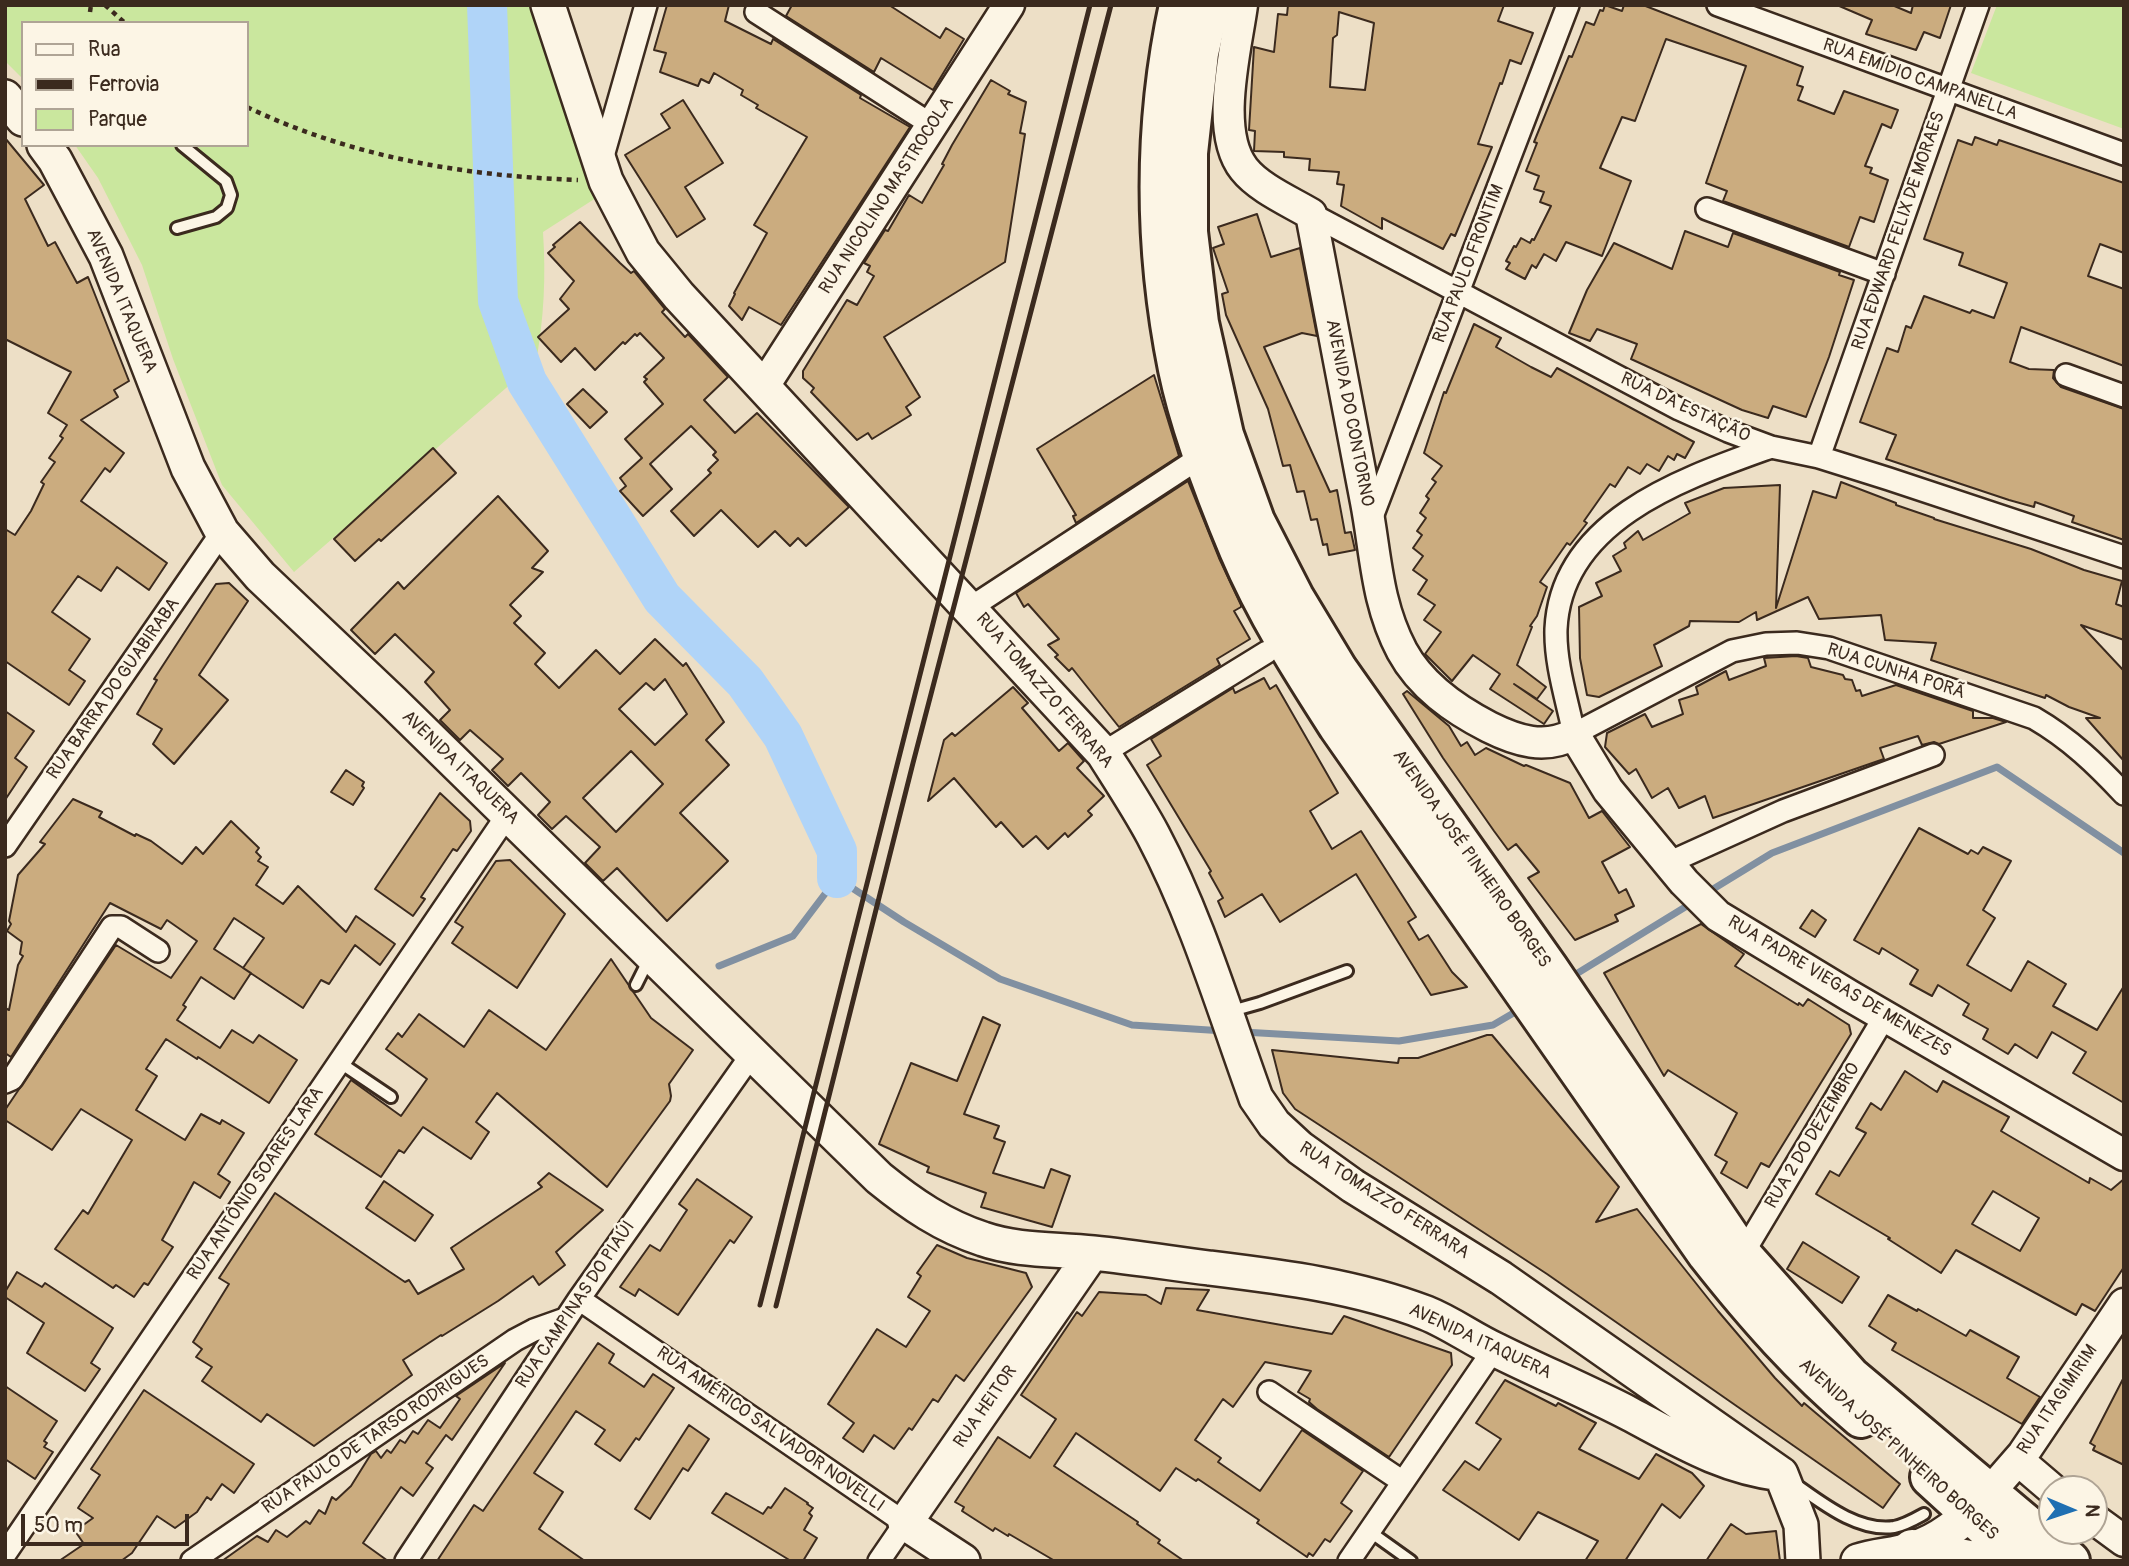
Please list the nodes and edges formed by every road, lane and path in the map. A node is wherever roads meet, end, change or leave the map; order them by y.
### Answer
1 (91, 5) edge
2 (105, 5) edge
3 (548, 5) edge
4 (646, 5) edge
5 (1009, 5) edge
6 (1179, 5) edge
7 (1210, 5) edge
8 (1242, 5) edge
9 (1568, 5) edge
10 (1718, 5) edge
11 (1978, 5) edge
12 (90, 12) dead end
13 (756, 12) dead end
14 (123, 21) edge
15 (1948, 91) junction
16 (5, 97) edge
17 (248, 107) edge
18 (21, 116) edge
19 (932, 125) junction
20 (45, 147) edge
21 (184, 147) edge
22 (2124, 154) edge
23 (603, 173) junction
24 (1707, 209) dead end
25 (1311, 214) junction
26 (177, 228) dead end
27 (1884, 274) junction
28 (1459, 292) junction
29 (2066, 375) dead end
30 (764, 386) junction
31 (2124, 397) edge
32 (1771, 447) junction
33 (1819, 457) junction
34 (1190, 464) dead end
35 (1370, 522) junction
36 (222, 532) junction
37 (2124, 557) edge
38 (970, 608) junction
39 (1267, 652) dead end
40 (1574, 734) junction
41 (1103, 753) junction
42 (1933, 755) dead end
43 (2124, 794) edge
44 (508, 814) junction
45 (5, 846) edge
46 (1676, 872) junction
47 (158, 951) dead end
48 (1347, 971) dead end
49 (1533, 974) junction
50 (1560, 1015) junction
51 (1885, 1016) junction
52 (1227, 1017) junction
53 (752, 1054) junction
54 (339, 1062) junction
55 (5, 1082) edge
56 (391, 1097) dead end
57 (2124, 1154) edge
58 (1036, 1248) junction
59 (1092, 1253) junction
60 (1742, 1255) junction
61 (579, 1298) junction
62 (1059, 1301) junction
63 (2124, 1304) edge
64 (565, 1319) junction
65 (1494, 1349) junction
66 (1269, 1392) dead end
67 (2018, 1460) junction
68 (1781, 1474) junction
69 (2038, 1477) edge
70 (1402, 1482) junction
71 (1980, 1503) junction
72 (1924, 1514) dead end
73 (905, 1524) junction
74 (2108, 1529) edge
75 (1369, 1531) junction
76 (2124, 1541) edge
77 (1912, 1549) junction
78 (5, 1553) edge
79 (2056, 1558) edge
80 (192, 1561) edge
81 (406, 1561) edge
82 (879, 1561) edge
83 (963, 1561) edge
84 (1349, 1561) edge
85 (1411, 1561) edge
86 (1803, 1561) edge
87 (1858, 1561) edge
88 (1974, 1561) edge

1 - 12 path
2 - 14 path
3 - 23 main road, RUA TOMAZZO FERRARA
4 - 23 street
5 - 19 street, RUA NICOLINO MASTROCOLA
6 - 49 highway, AVENIDA JOSÉ PINHEIRO BORGES
7 - 49 highway, AVENIDA JOSÉ PINHEIRO BORGES
8 - 25 street
9 - 28 street, RUA PAULO FRONTIM
10 - 15 street, RUA EMÍDIO CAMPANELLA
11 - 15 street, RUA EDWARD FELIX DE MORAES
13 - 19 street
15 - 22 street, RUA EMÍDIO CAMPANELLA
15 - 27 street, RUA EDWARD FELIX DE MORAES
16 - 18 main road
17 - 23 path
19 - 30 street, RUA NICOLINO MASTROCOLA
20 - 36 main road, AVENIDA ITAQUERA
21 - 26 lane
23 - 30 main road, RUA TOMAZZO FERRARA
24 - 27 street
25 - 28 street, RUA DA ESTAÇÃO
25 - 35 street, AVENIDA DO CONTORNO
27 - 33 street, RUA EDWARD FELIX DE MORAES
28 - 32 street, RUA DA ESTAÇÃO
28 - 35 street, RUA PAULO FRONTIM
29 - 31 street
30 - 38 main road, RUA TOMAZZO FERRARA
32 - 33 street, RUA DA ESTAÇÃO
32 - 40 street
33 - 37 street, RUA DA ESTAÇÃO
34 - 38 street
35 - 40 street, AVENIDA DO CONTORNO
36 - 44 main road, AVENIDA ITAQUERA
36 - 45 street, RUA BARRA DO GUABIRABA
38 - 41 main road, RUA TOMAZZO FERRARA
39 - 41 street
40 - 43 street, RUA CUNHA PORÃ
40 - 46 street, RUA PADRE VIEGAS DE MENEZES
41 - 52 main road, RUA TOMAZZO FERRARA
42 - 46 street
44 - 53 main road, AVENIDA ITAQUERA
44 - 54 street, RUA ANTÔNIO SOARES LARA
46 - 51 street, RUA PADRE VIEGAS DE MENEZES
47 - 55 street
48 - 52 lane
49 - 50 highway, AVENIDA JOSÉ PINHEIRO BORGES
50 - 60 highway, AVENIDA JOSÉ PINHEIRO BORGES
50 - 71 highway, AVENIDA JOSÉ PINHEIRO BORGES
51 - 57 street, RUA PADRE VIEGAS DE MENEZES
51 - 60 street, RUA 2 DO DEZEMBRO
52 - 68 main road, RUA TOMAZZO FERRARA
53 - 58 main road, AVENIDA ITAQUERA
53 - 61 street, RUA CAMPINAS DO PIAÚI
54 - 56 lane
54 - 78 street, RUA ANTÔNIO SOARES LARA
58 - 59 main road, AVENIDA ITAQUERA
58 - 62 main road
59 - 62 main road, RUA HEITOR
59 - 65 main road, AVENIDA ITAQUERA
60 - 71 highway, AVENIDA JOSÉ PINHEIRO BORGES
61 - 64 street, RUA CAMPINAS DO PIAÚI
61 - 73 street, RUA AMÉRICO SALVADOR NOVELLI
62 - 73 main road, RUA HEITOR
63 - 67 street, RUA ITAGIMIRIM
64 - 80 street, RUA PAULO DE TARSO RODRIGUES
64 - 81 street, RUA CAMPINAS DO PIAÚI
65 - 68 main road, AVENIDA ITAQUERA
65 - 70 street
66 - 70 street
67 - 69 street
67 - 71 street, RUA ITAGIMIRIM
68 - 72 lane
68 - 86 main road
70 - 75 street
71 - 77 main road
71 - 79 highway, AVENIDA JOSÉ PINHEIRO BORGES
73 - 82 street, RUA HEITOR
73 - 83 main road, RUA AMÉRICO SALVADOR NOVELLI
74 - 76 street
75 - 84 street
75 - 85 lane
77 - 87 main road
77 - 88 highway

